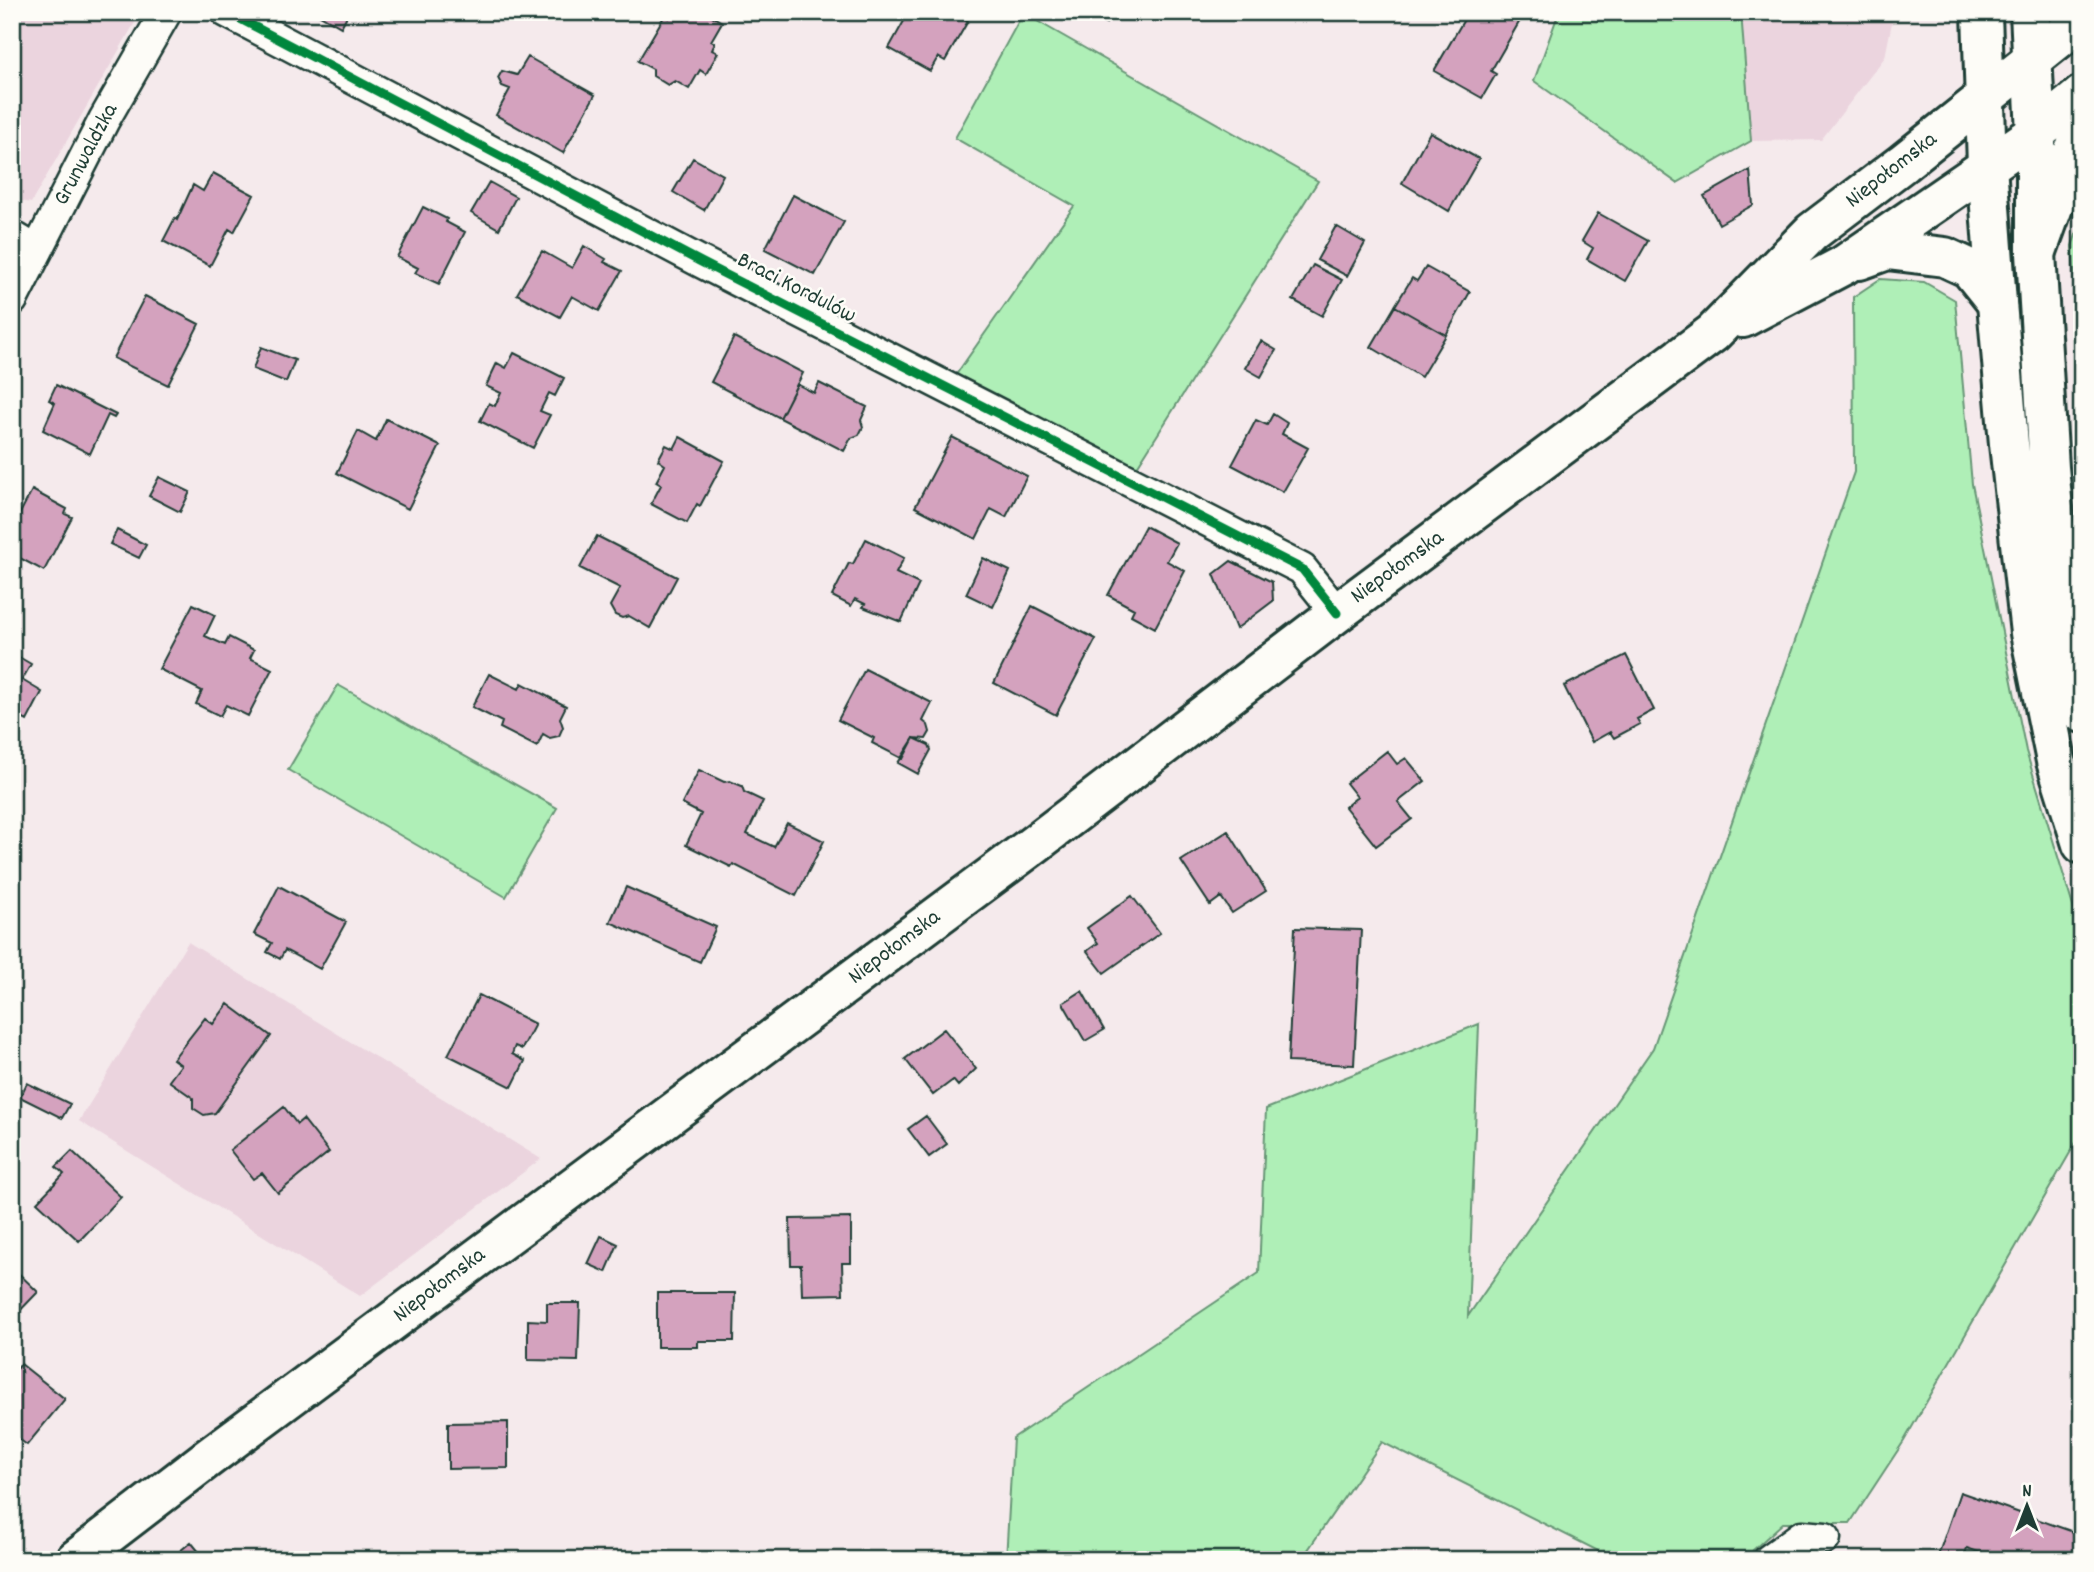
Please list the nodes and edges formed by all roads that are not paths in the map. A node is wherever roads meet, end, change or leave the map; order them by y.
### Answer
1 (166, 12) edge
2 (226, 12) edge
3 (1982, 12) edge
4 (2030, 12) edge
5 (2082, 20) edge
6 (2031, 60) junction
7 (2082, 95) edge
8 (1986, 97) junction
9 (2036, 133) junction
10 (2082, 136) edge
11 (1987, 166) junction
12 (25, 244) edge
13 (2036, 253) junction
14 (1844, 265) junction
15 (12, 300) edge
16 (1997, 303) junction
17 (1713, 333) junction
18 (1337, 613) junction
19 (2082, 713) edge
20 (2082, 844) edge
21 (1825, 1538) dead end
22 (75, 1560) edge
23 (1769, 1560) edge

1 - 12 street, Grunwaldzka
2 - 18 street, Braci Kordulów
3 - 8 main road
4 - 6 main road
5 - 6 main road, Niepołomska
6 - 8 main road, Niepołomska
6 - 9 main road
7 - 9 main road, Niepołomska
8 - 11 main road
8 - 17 main road, Niepołomska
9 - 11 main road, Niepołomska
9 - 13 main road
10 - 13 main road
11 - 14 main road, Niepołomska
11 - 16 main road
12 - 15 street, Grunwaldzka
13 - 19 main road
14 - 16 main road
14 - 17 main road, Niepołomska
16 - 20 main road
17 - 18 main road, Niepołomska
18 - 22 main road, Niepołomska
21 - 23 street

